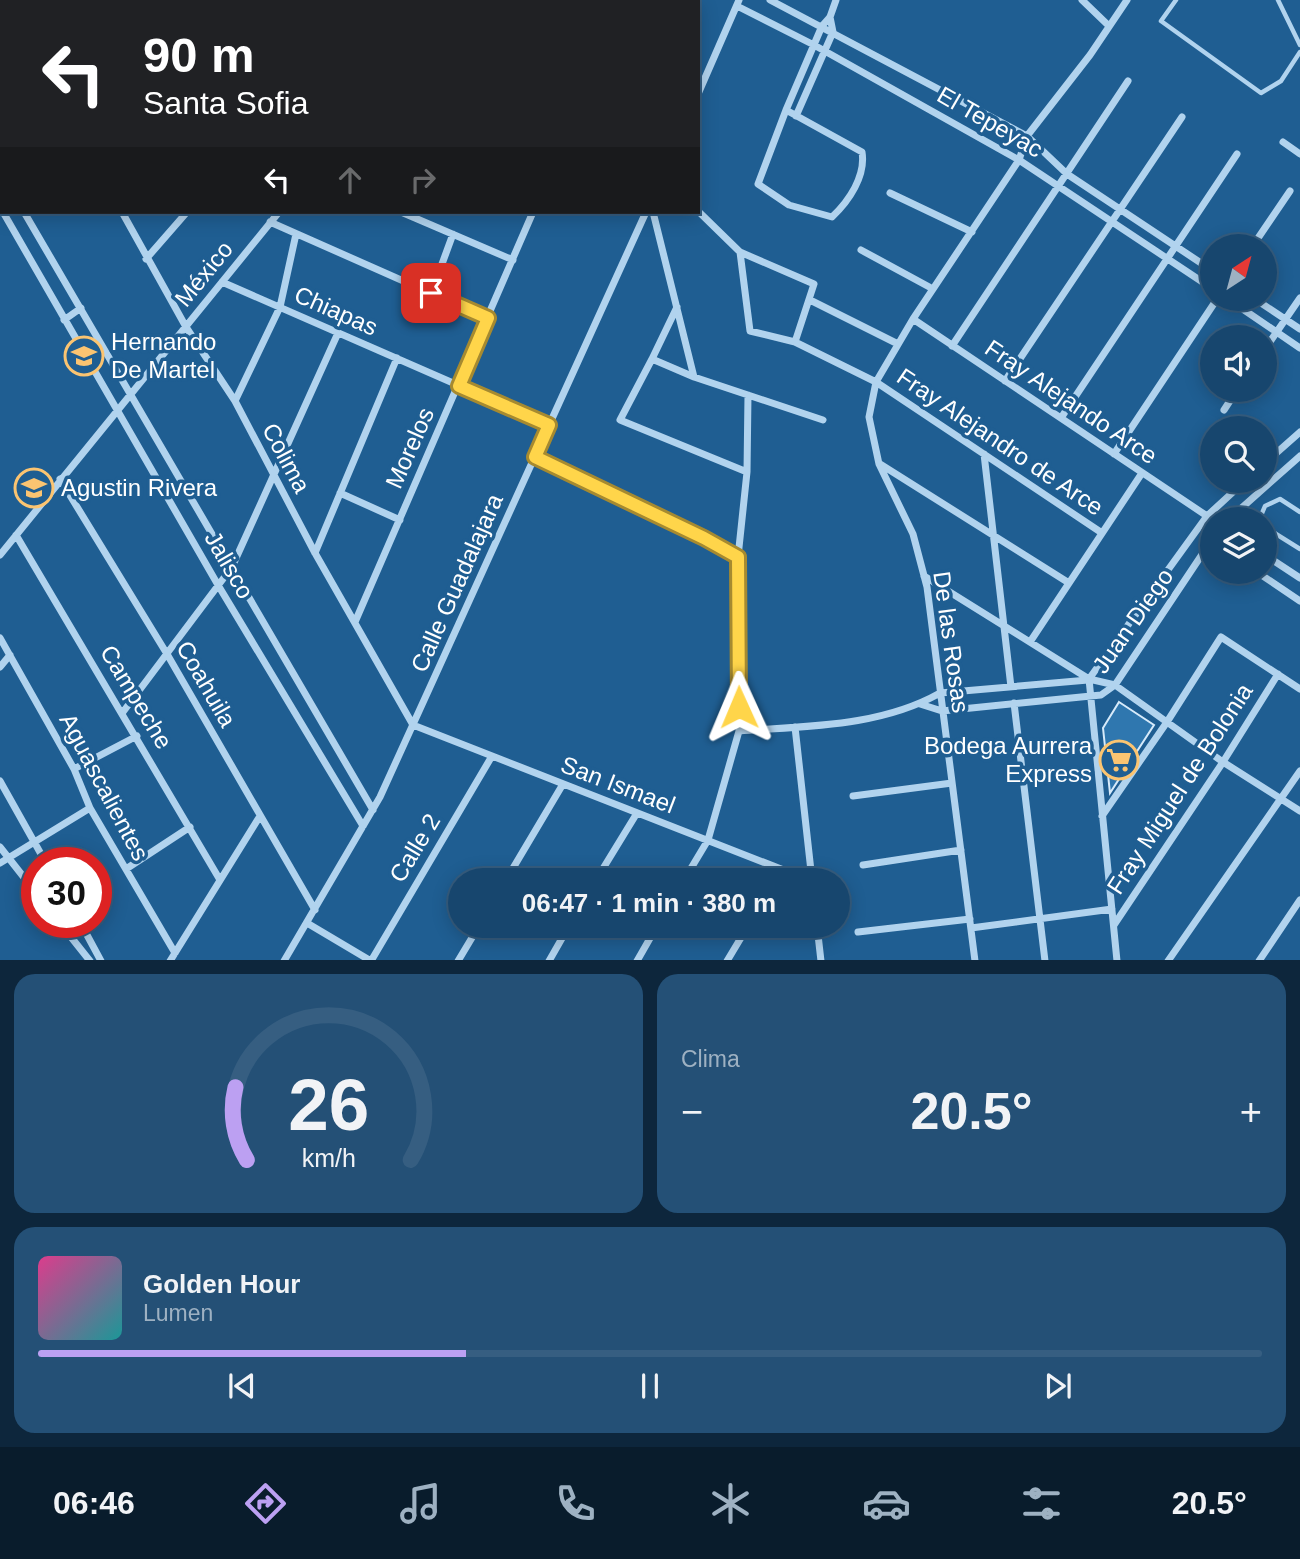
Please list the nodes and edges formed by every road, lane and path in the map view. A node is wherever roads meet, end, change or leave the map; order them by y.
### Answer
1 (770, 0) edge
2 (836, 0) edge
3 (1082, 0) edge
4 (1126, 0) edge
5 (1176, 0) edge
6 (1278, 0) edge
7 (738, 3) edge
8 (830, 17) junction
9 (822, 26) junction
10 (1109, 26) junction
11 (1300, 30) edge
12 (832, 32) junction
13 (1294, 33) junction
14 (814, 45) junction
15 (1300, 45) edge
16 (824, 50) junction
17 (1300, 52) edge
18 (1128, 81) dead end
19 (700, 89) edge
20 (786, 110) junction
21 (796, 116) junction
22 (1182, 117) dead end
23 (1027, 136) junction
24 (1283, 142) dead end
25 (1237, 154) dead end
26 (1300, 154) edge
27 (1019, 160) junction
28 (1067, 174) junction
29 (1058, 186) junction
30 (1290, 191) dead end
31 (890, 192) dead end
32 (1120, 210) junction
33 (700, 213) edge
34 (5, 214) edge
35 (25, 214) edge
36 (123, 214) edge
37 (185, 214) edge
38 (277, 214) edge
39 (406, 214) edge
40 (532, 214) edge
41 (645, 214) edge
42 (654, 214) edge
43 (270, 222) junction
44 (1112, 222) junction
45 (972, 232) junction
46 (296, 234) junction
47 (453, 234) junction
48 (1261, 234) edge
49 (1175, 246) junction
50 (861, 250) dead end
51 (740, 252) junction
52 (146, 259) junction
53 (1167, 259) junction
54 (513, 260) junction
55 (1200, 262) edge
56 (1200, 281) edge
57 (222, 282) junction
58 (933, 289) junction
59 (431, 293) junction
60 (1300, 298) edge
61 (810, 300) junction
62 (280, 307) junction
63 (677, 307) junction
64 (81, 308) junction
65 (1208, 312) edge
66 (1247, 312) edge
67 (1274, 312) edge
68 (488, 318) junction
69 (913, 319) junction
70 (64, 320) junction
71 (1285, 320) junction
72 (1267, 325) edge
73 (186, 327) junction
74 (1300, 329) edge
75 (1277, 332) joint
76 (338, 333) junction
77 (795, 342) junction
78 (898, 344) junction
79 (952, 346) junction
80 (1300, 348) edge
81 (397, 358) junction
82 (652, 359) junction
83 (694, 377) junction
84 (1005, 381) junction
85 (876, 383) junction
86 (459, 386) junction
87 (132, 394) junction
88 (748, 395) junction
89 (235, 401) junction
90 (1229, 402) edge
91 (118, 410) junction
92 (1224, 410) dead end
93 (1061, 418) junction
94 (823, 420) dead end
95 (549, 425) junction
96 (1300, 432) edge
97 (1277, 452) edge
98 (984, 454) junction
99 (1114, 454) junction
100 (1300, 456) edge
101 (535, 457) junction
102 (879, 464) junction
103 (747, 472) junction
104 (1142, 472) junction
105 (274, 476) junction
106 (60, 479) junction
107 (1234, 493) edge
108 (340, 494) junction
109 (1220, 507) edge
110 (1243, 507) edge
111 (1265, 507) edge
112 (1200, 511) edge
113 (1300, 512) edge
114 (400, 520) junction
115 (1200, 528) edge
116 (1196, 532) junction
117 (1102, 533) junction
118 (1200, 534) edge
119 (16, 535) junction
120 (994, 535) junction
121 (1277, 535) edge
122 (1300, 549) edge
123 (315, 553) junction
124 (0, 555) edge
125 (738, 557) junction
126 (1200, 559) edge
127 (1277, 563) edge
128 (232, 567) junction
129 (924, 576) junction
130 (1300, 578) edge
131 (1069, 583) junction
132 (1275, 584) edge
133 (218, 585) junction
134 (1300, 601) edge
135 (355, 622) junction
136 (1004, 626) junction
137 (0, 638) edge
138 (1030, 642) junction
139 (166, 654) junction
140 (10, 655) junction
141 (0, 667) edge
142 (1278, 674) junction
143 (1089, 680) junction
144 (1115, 685) junction
145 (1011, 687) junction
146 (1300, 690) edge
147 (940, 693) junction
148 (1091, 697) junction
149 (1014, 703) junction
150 (920, 704) junction
151 (942, 711) junction
152 (123, 712) junction
153 (1167, 722) junction
154 (413, 725) junction
155 (795, 727) junction
156 (739, 731) junction
157 (137, 736) junction
158 (492, 756) junction
159 (1223, 762) junction
160 (74, 769) junction
161 (1300, 771) edge
162 (0, 781) edge
163 (952, 783) junction
164 (563, 784) junction
165 (853, 796) dead end
166 (1282, 800) junction
167 (90, 808) junction
168 (373, 810) junction
169 (1300, 811) edge
170 (637, 813) junction
171 (260, 816) junction
172 (1102, 816) junction
173 (363, 826) junction
174 (190, 827) junction
175 (708, 840) junction
176 (35, 842) junction
177 (0, 847) edge
178 (38, 847) edge
179 (961, 850) junction
180 (9, 858) junction
181 (0, 863) edge
182 (863, 865) dead end
183 (513, 868) edge
184 (603, 868) edge
185 (691, 868) edge
186 (778, 868) edge
187 (810, 868) edge
188 (126, 869) junction
189 (21, 873) edge
190 (220, 880) junction
191 (1300, 900) edge
192 (1112, 909) junction
193 (314, 910) junction
194 (970, 919) junction
195 (1040, 921) junction
196 (307, 923) junction
197 (1114, 925) junction
198 (971, 928) junction
199 (858, 932) dead end
200 (72, 938) edge
201 (88, 938) edge
202 (472, 938) edge
203 (562, 938) edge
204 (650, 938) edge
205 (741, 938) edge
206 (818, 938) edge
207 (173, 957) edge
208 (89, 960) edge
209 (100, 960) edge
210 (285, 960) edge
211 (369, 960) edge
212 (372, 960) edge
213 (459, 960) edge
214 (550, 960) edge
215 (638, 960) edge
216 (728, 960) edge
217 (821, 960) edge
218 (975, 960) edge
219 (1045, 960) edge
220 (1117, 960) edge
221 (1169, 960) edge
222 (1260, 960) edge

1 - 9 street, El Tepeyac
2 - 8 street
3 - 10 street
4 - 10 street, De las Rosas
5 - 17 lane
6 - 13 lane
7 - 14 street, El Tepeyac
7 - 19 street
8 - 9 street
8 - 12 street
9 - 12 street, El Tepeyac
9 - 14 street
10 - 23 street, De las Rosas
11 - 13 lane
12 - 16 street
12 - 23 street, El Tepeyac
13 - 15 lane
14 - 16 street, El Tepeyac
14 - 20 street
16 - 21 street
16 - 27 street, El Tepeyac
18 - 28 street
20 - 21 street
20 - 21 street
22 - 32 street
23 - 27 street, De las Rosas
23 - 28 street, El Tepeyac
24 - 26 street
25 - 49 street
27 - 29 street, El Tepeyac
27 - 45 street, De las Rosas
28 - 29 street
28 - 32 street, El Tepeyac
29 - 44 street, El Tepeyac
29 - 79 street
30 - 48 street
31 - 45 street
32 - 44 street
32 - 49 street, El Tepeyac
33 - 51 street
34 - 70 street, Jalisco
35 - 64 street, Jalisco
36 - 52 street, Colima
37 - 52 street
38 - 43 street, México
39 - 47 street
40 - 54 street, Morelos
41 - 95 street, Calle Guadalajara
42 - 63 street
43 - 46 street
43 - 57 street, México
44 - 53 street, El Tepeyac
44 - 84 street
45 - 58 street, De las Rosas
46 - 59 street
46 - 62 street
47 - 54 street
47 - 59 street
49 - 53 street
49 - 55 street, El Tepeyac
50 - 58 street
51 - 61 street
51 - 77 street
52 - 73 street, Colima
53 - 56 street, El Tepeyac
53 - 93 street
54 - 68 street, Morelos
57 - 62 street, Chiapas
57 - 73 street, México
58 - 69 street, De las Rosas
59 - 68 street
60 - 71 street
61 - 77 street
61 - 78 street
62 - 76 street, Chiapas
62 - 89 street
63 - 82 street
63 - 83 street
64 - 70 street
64 - 87 street, Jalisco
65 - 99 street
66 - 72 street
67 - 71 street
68 - 86 street, Morelos
69 - 78 street, De las Rosas
69 - 79 street, Fray Alejando Arce
70 - 91 street, Jalisco
71 - 74 street
71 - 75 street
73 - 87 street, México
73 - 89 street, Colima
75 - 80 street
76 - 81 street, Chiapas
76 - 105 street
77 - 85 street, Fray Alejandro de Arce
78 - 85 street, De las Rosas
79 - 84 street, Fray Alejando Arce
81 - 86 street, Chiapas
81 - 108 street
82 - 83 street
82 - 103 street
83 - 88 street
84 - 93 street, Fray Alejando Arce
85 - 98 street, Fray Alejandro de Arce
85 - 102 street, De las Rosas
86 - 95 street, Chiapas
86 - 114 street, Morelos
87 - 91 street, México
87 - 128 street, Jalisco
88 - 94 street
88 - 103 street
89 - 105 street, Colima
90 - 92 street
91 - 106 street, México
91 - 133 street, Jalisco
93 - 99 street, Fray Alejando Arce
95 - 101 street, Calle Guadalajara
96 - 97 street
98 - 117 street, Fray Alejandro de Arce
98 - 120 street
99 - 104 street, Fray Alejando Arce
100 - 110 street
101 - 125 street
101 - 154 street, Calle Guadalajara
102 - 120 street
102 - 129 street, De las Rosas
103 - 125 street
104 - 112 street, Fray Alejando Arce
104 - 117 street
105 - 123 street, Colima
105 - 128 street
106 - 119 street, México
106 - 139 street, Coahuila
107 - 109 street, Juan Diego
108 - 114 street
108 - 123 street
111 - 113 lane
114 - 135 street, Morelos
115 - 116 street, Juan Diego
116 - 118 street
116 - 143 street, Juan Diego
117 - 131 street
119 - 124 street, México
119 - 152 street, Campeche
120 - 131 street
120 - 136 street
121 - 122 lane
123 - 135 street, Colima
125 - 156 street
126 - 144 street, Juan Diego
127 - 130 street
128 - 133 street
128 - 168 street, Jalisco
129 - 136 street
129 - 147 street, De las Rosas
131 - 138 street
132 - 134 street
133 - 139 street
133 - 173 street, Jalisco
135 - 154 street, Colima
136 - 138 street
136 - 145 street
137 - 140 street, Aguascalientes
138 - 143 street
139 - 152 street
139 - 171 street, Coahuila
140 - 141 street
140 - 160 street, Aguascalientes
142 - 146 street
142 - 153 street
142 - 159 street, Fray Miguel de Bolonia
143 - 144 street
143 - 145 street
143 - 148 street, Fray Miguel de Bolonia
144 - 148 street, Juan Diego
144 - 153 street
145 - 147 street
147 - 150 street
147 - 151 street, De las Rosas
148 - 149 street, Juan Diego
148 - 172 street, Fray Miguel de Bolonia
149 - 151 street, Juan Diego
149 - 195 street
150 - 151 street
150 - 155 street
151 - 163 street, De las Rosas
152 - 157 street, Campeche
153 - 159 street
153 - 172 street
154 - 158 street, San Ismael
154 - 168 street, Calle Guadalajara
155 - 156 street
155 - 187 street
156 - 175 street
157 - 160 street
157 - 174 street, Campeche
158 - 164 street, San Ismael
158 - 212 street, Calle 2
159 - 166 street
159 - 197 street, Fray Miguel de Bolonia
160 - 167 street, Aguascalientes
161 - 166 street
162 - 176 street
163 - 165 street
163 - 179 street, De las Rosas
164 - 170 street, San Ismael
164 - 183 street
166 - 169 street
166 - 221 street
167 - 176 street
167 - 188 street, Aguascalientes
168 - 173 street, Calle Guadalajara
170 - 175 street, San Ismael
170 - 184 street
171 - 190 street
171 - 193 street, Coahuila
172 - 192 street, Fray Miguel de Bolonia
173 - 193 street, Calle Guadalajara
174 - 188 street
174 - 190 street, Campeche
175 - 185 street
175 - 186 street, San Ismael
176 - 178 street
176 - 180 street
177 - 180 street
179 - 182 street
179 - 194 street, De las Rosas
180 - 181 street
180 - 189 street
188 - 207 street, Aguascalientes
190 - 207 street
191 - 222 street
192 - 195 street
192 - 197 street, Fray Miguel de Bolonia
193 - 196 street, Calle Guadalajara
194 - 198 street, De las Rosas
194 - 199 street
195 - 198 street
195 - 219 street
196 - 210 street, Calle Guadalajara
196 - 211 street
197 - 220 street, Fray Miguel de Bolonia
198 - 218 street, De las Rosas
200 - 208 street
201 - 209 street
202 - 213 street
203 - 214 street
204 - 215 street
205 - 216 street
206 - 217 street

